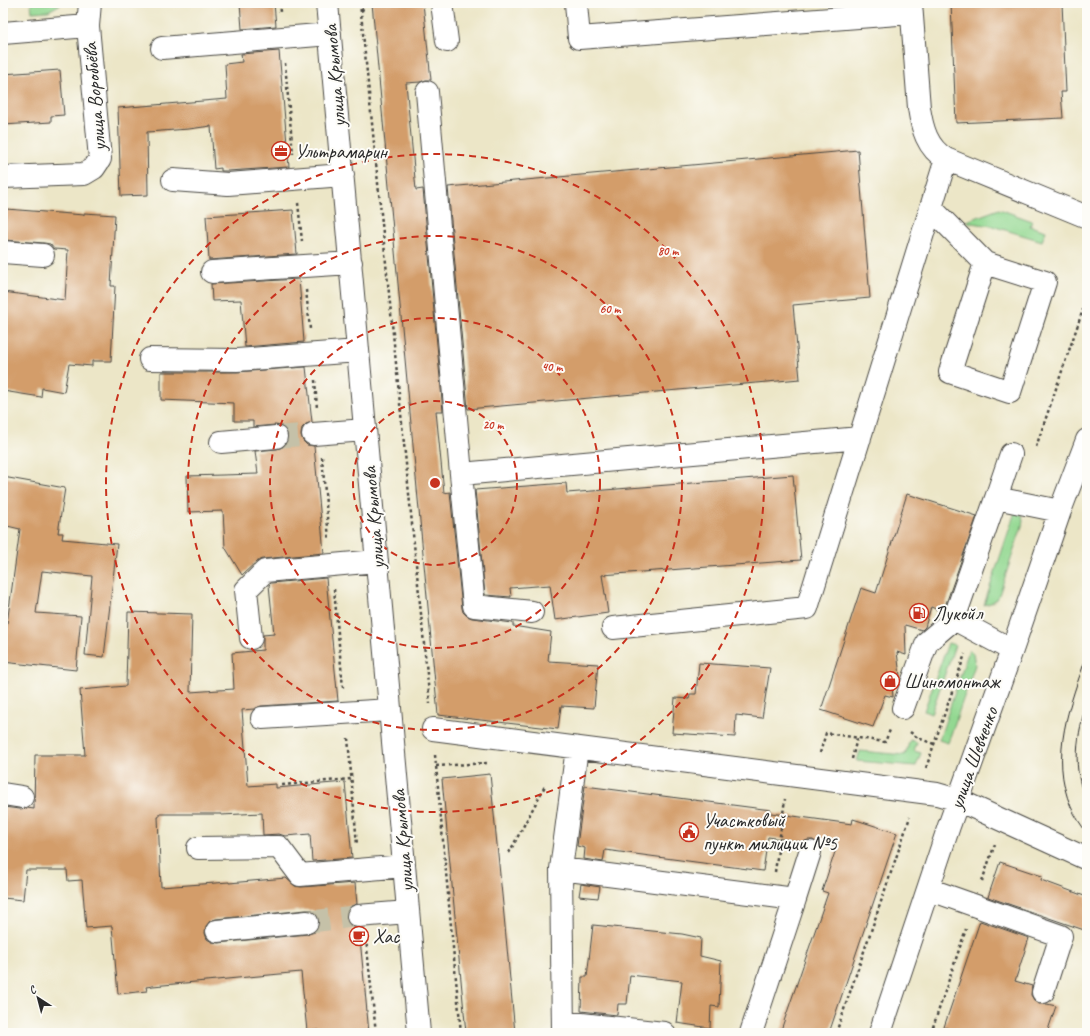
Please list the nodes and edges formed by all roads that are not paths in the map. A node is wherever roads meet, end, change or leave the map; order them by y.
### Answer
1 (90, 3) edge
2 (327, 3) edge
3 (442, 3) edge
4 (576, 3) edge
5 (911, 8) edge
6 (88, 26) junction
7 (3, 33) edge
8 (330, 34) junction
9 (447, 41) dead end
10 (162, 48) dead end
11 (427, 92) dead end
12 (946, 159) junction
13 (343, 175) junction
14 (3, 177) edge
15 (173, 180) dead end
16 (931, 208) junction
17 (1087, 217) edge
18 (3, 252) edge
19 (43, 255) dead end
20 (985, 262) junction
21 (351, 263) junction
22 (212, 272) dead end
23 (358, 351) junction
24 (150, 359) dead end
25 (365, 430) junction
26 (316, 433) tunnel mouth
27 (276, 437) tunnel mouth
28 (860, 438) junction
29 (1087, 440) edge
30 (221, 442) dead end
31 (1011, 454) dead end
32 (461, 474) junction
33 (996, 498) junction
34 (1060, 511) junction
35 (377, 561) junction
36 (532, 612) dead end
37 (954, 619) junction
38 (613, 628) dead end
39 (251, 638) dead end
40 (1012, 650) junction
41 (903, 708) dead end
42 (390, 710) junction
43 (262, 718) dead end
44 (433, 729) road end
45 (577, 748) junction
46 (958, 800) junction
47 (198, 848) dead end
48 (810, 852) dead end
49 (1087, 859) edge
50 (404, 866) junction
51 (561, 868) junction
52 (928, 889) junction
53 (795, 899) junction
54 (408, 912) junction
55 (361, 916) tunnel mouth
56 (307, 922) tunnel mouth
57 (217, 931) dead end
58 (1043, 992) dead end
59 (563, 1027) edge
60 (419, 1033) edge
61 (664, 1033) edge
62 (751, 1033) edge
63 (880, 1033) edge

1 - 6 street, улица Воробьёва
2 - 8 street, улица Крымова
3 - 9 street
4 - 5 street
5 - 12 street
6 - 7 street
6 - 14 street, улица Воробьёва
8 - 10 street
8 - 13 street, улица Крымова
11 - 32 street
12 - 16 street
12 - 17 street
13 - 15 street
13 - 21 street, улица Крымова
16 - 20 street
16 - 28 street
18 - 19 street
20 - 20 street
21 - 22 street
21 - 23 street, улица Крымова
23 - 24 street
23 - 25 street, улица Крымова
25 - 26 street
25 - 35 street, улица Крымова
27 - 30 street
28 - 32 street
28 - 38 street
29 - 34 street, улица Шевченко
31 - 33 street
32 - 36 street
33 - 34 street
33 - 37 street
34 - 40 street, улица Шевченко
35 - 39 street
35 - 42 street, улица Крымова
37 - 40 street
37 - 41 street
40 - 46 street, улица Шевченко
42 - 43 street
42 - 50 street, улица Крымова
44 - 45 street
45 - 46 street
45 - 51 street
46 - 49 street
46 - 52 street, улица Шевченко
47 - 50 street
48 - 53 street
50 - 54 street, улица Крымова
51 - 53 street
51 - 59 street
52 - 58 street
52 - 63 street, улица Шевченко
53 - 62 street
54 - 55 street
54 - 60 street, улица Крымова
56 - 57 street
59 - 61 street

